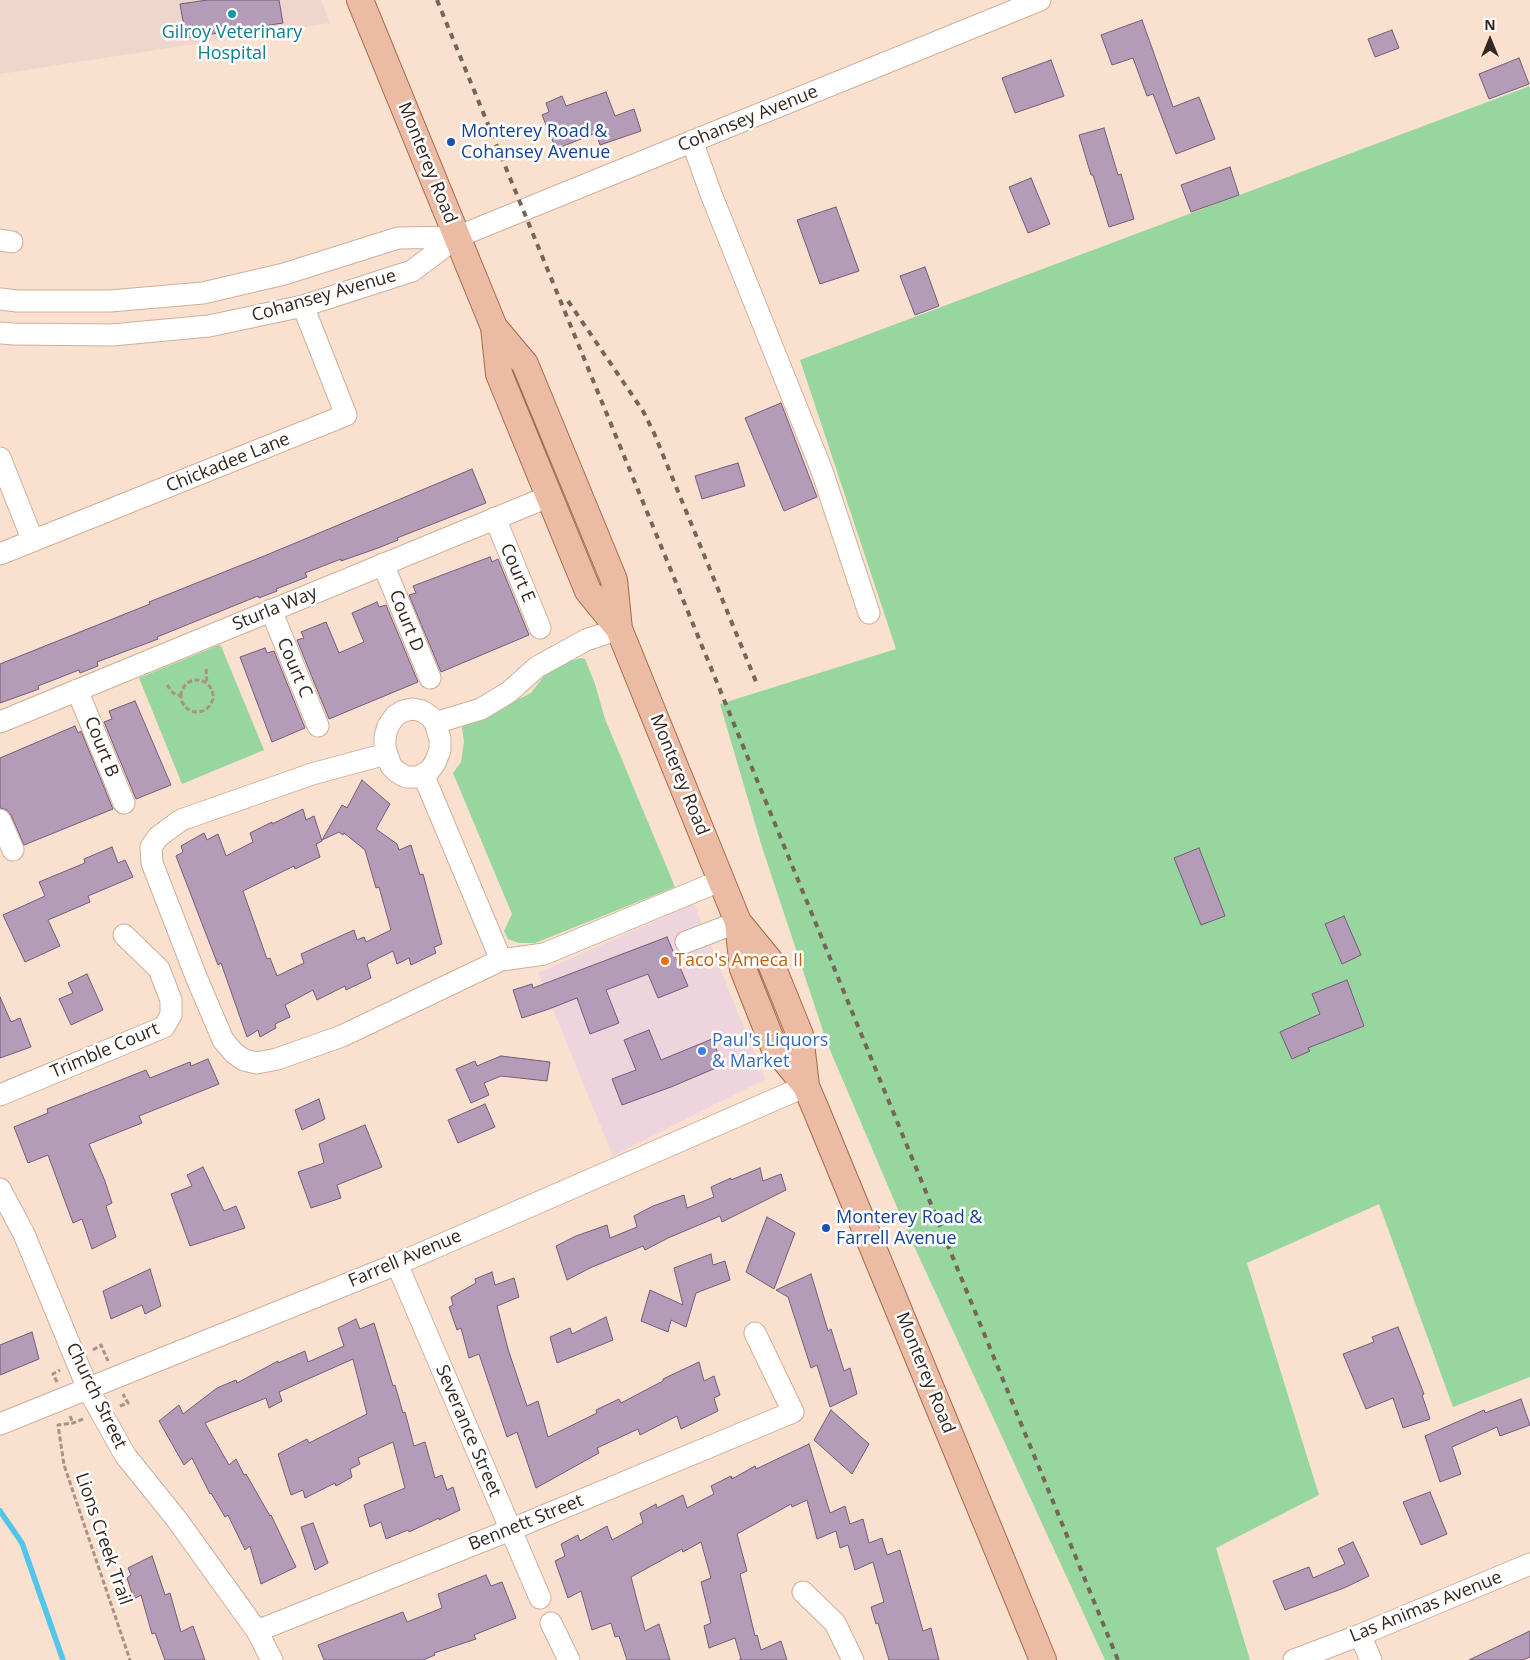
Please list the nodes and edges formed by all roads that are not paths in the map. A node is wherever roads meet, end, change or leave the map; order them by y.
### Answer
1 (360, 0) edge
2 (1040, 0) edge
3 (692, 141) junction
4 (456, 237) junction
5 (0, 299) edge
6 (303, 306) junction
7 (494, 327) junction
8 (0, 333) edge
9 (0, 458) edge
10 (550, 496) junction
11 (495, 518) junction
12 (33, 541) junction
13 (0, 554) edge
14 (383, 564) junction
15 (271, 610) junction
16 (868, 612) dead end
17 (540, 628) dead end
18 (619, 629) junction
19 (430, 678) dead end
20 (78, 690) junction
21 (0, 722) edge
22 (435, 723) junction
23 (318, 726) dead end
24 (386, 754) junction
25 (423, 774) junction
26 (124, 803) dead end
27 (0, 820) edge
28 (12, 850) dead end
29 (722, 880) junction
30 (738, 922) junction
31 (124, 935) dead end
32 (686, 942) dead end
33 (500, 960) junction
34 (806, 1086) junction
35 (0, 1095) edge
36 (0, 1189) edge
37 (397, 1264) junction
38 (755, 1332) dead end
39 (88, 1389) junction
40 (0, 1424) edge
41 (510, 1530) junction
42 (1530, 1564) edge
43 (803, 1592) dead end
44 (540, 1598) dead end
45 (551, 1623) dead end
46 (257, 1631) junction
47 (1360, 1635) junction
48 (272, 1660) edge
49 (569, 1660) edge
50 (853, 1660) edge
51 (1043, 1660) edge
52 (1294, 1660) edge
53 (1371, 1660) edge

1 - 4 main road, Monterey Road
2 - 3 street, Cohansey Avenue
3 - 4 street, Cohansey Avenue
3 - 16 street
4 - 5 street, Cohansey Avenue
4 - 6 street, Cohansey Avenue
4 - 7 main road, Monterey Road
6 - 8 street, Cohansey Avenue
6 - 12 street, Chickadee Lane
7 - 10 main road, Monterey Road
7 - 18 main road, Monterey Road
9 - 12 street
10 - 11 street, Sturla Way
10 - 18 main road, Monterey Road
11 - 14 street, Sturla Way
11 - 17 street, Court E
12 - 13 street, Chickadee Lane
14 - 15 street, Sturla Way
14 - 19 street, Court D
15 - 20 street, Sturla Way
15 - 23 street, Court C
18 - 22 street
18 - 29 main road, Monterey Road
20 - 21 street, Sturla Way
20 - 26 street, Court B
22 - 24 street
22 - 25 street
24 - 25 street
24 - 33 street
25 - 33 street
27 - 28 street
29 - 30 main road, Monterey Road
29 - 33 street
30 - 32 street
30 - 34 main road, Monterey Road
31 - 35 street, Trimble Court
34 - 37 street, Farrell Avenue
34 - 51 main road, Monterey Road
36 - 39 street, Church Street
37 - 39 street, Farrell Avenue
37 - 41 street, Severance Street
38 - 41 street, Bennett Street
39 - 40 street, Farrell Avenue
39 - 46 street, Church Street
41 - 44 street, Severance Street
41 - 46 street, Bennett Street
42 - 47 street, Las Animas Avenue
43 - 50 street
45 - 49 street
46 - 48 street, Church Street
47 - 52 street, Las Animas Avenue
47 - 53 street

